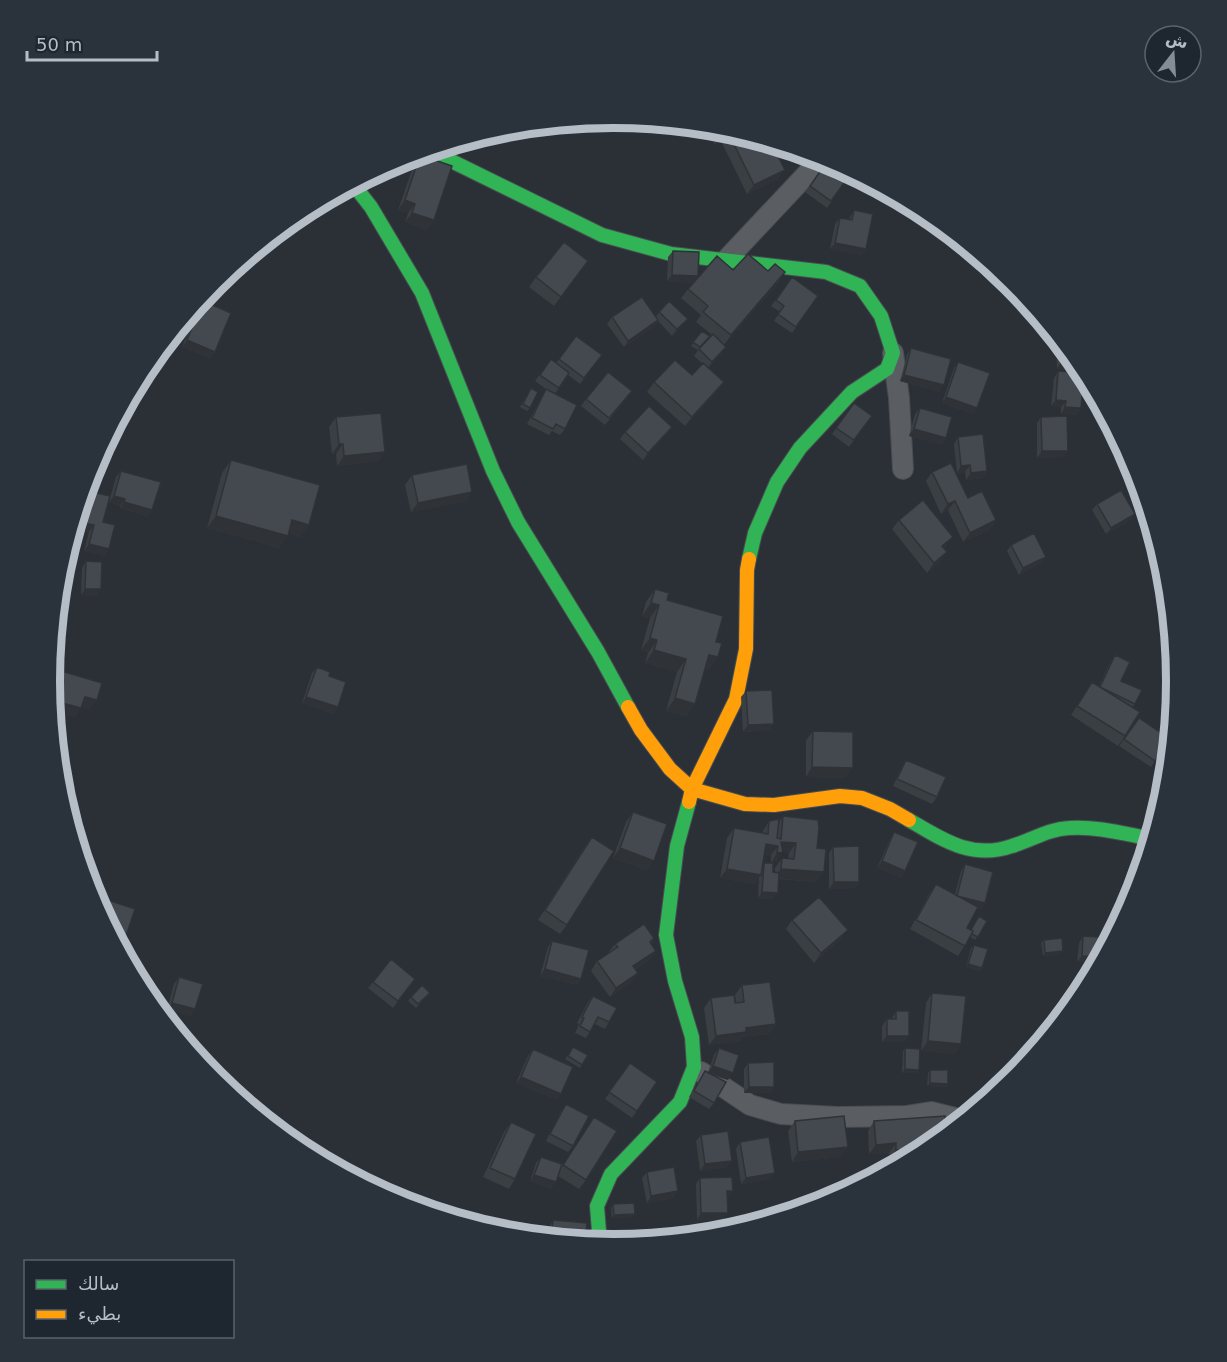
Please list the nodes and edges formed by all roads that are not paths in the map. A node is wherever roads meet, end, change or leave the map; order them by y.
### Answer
1 (440, 156) edge
2 (814, 166) edge
3 (358, 191) edge
4 (727, 259) junction
5 (893, 353) junction
6 (903, 468) dead end
7 (692, 789) junction
8 (1144, 837) edge
9 (694, 1067) junction
10 (953, 1118) edge
11 (599, 1234) edge

1 - 4 street
2 - 4 street
3 - 7 street
4 - 5 street
5 - 6 street
5 - 7 street
7 - 8 street
7 - 9 street
9 - 10 street
9 - 11 street

